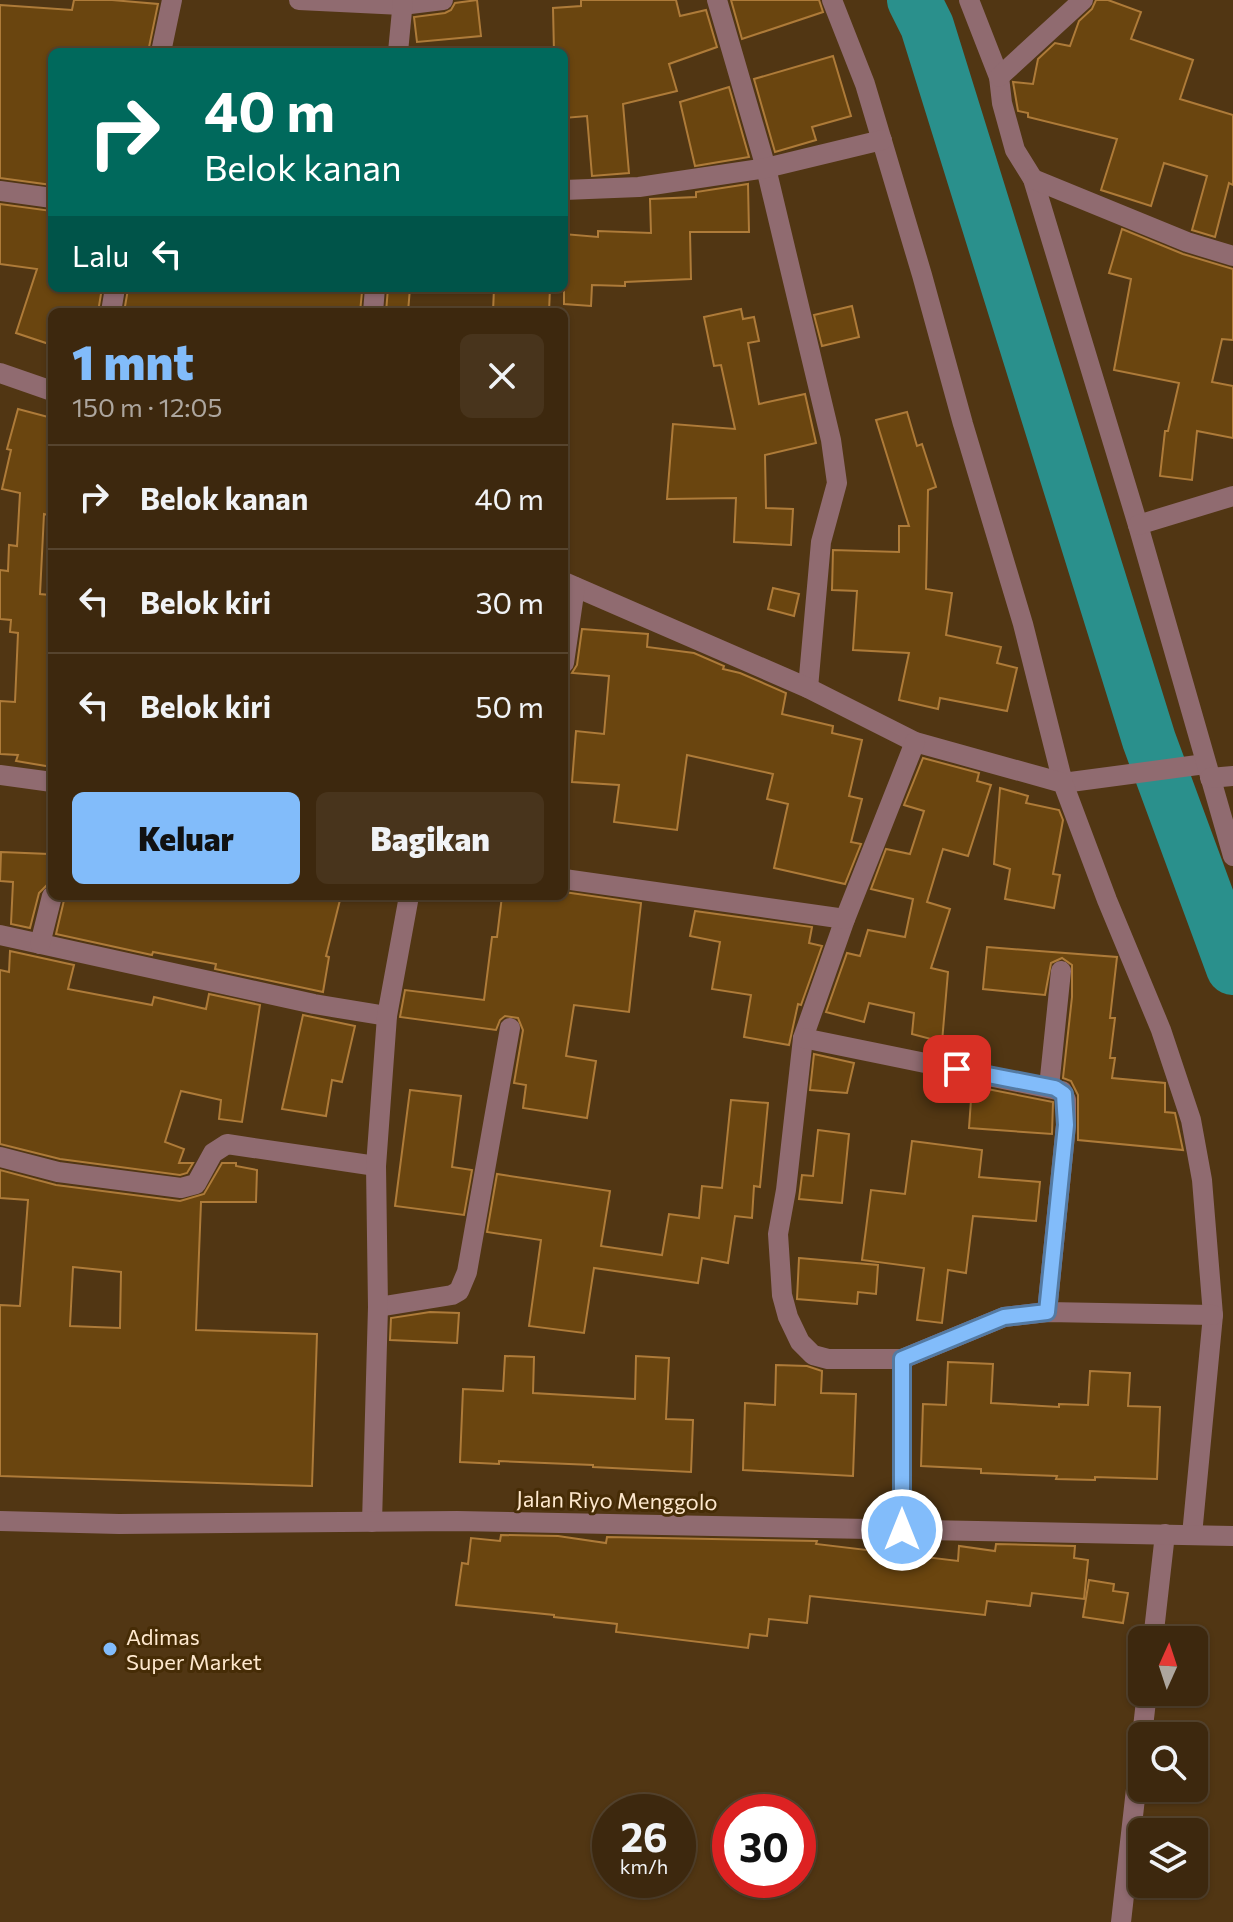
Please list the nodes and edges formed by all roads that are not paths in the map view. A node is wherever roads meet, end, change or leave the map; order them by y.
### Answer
1 (172, 0) edge
2 (299, 0) edge
3 (443, 0) edge
4 (717, 0) edge
5 (832, 0) edge
6 (969, 0) edge
7 (1083, 0) edge
8 (403, 2) edge
9 (162, 48) edge
10 (398, 48) edge
11 (999, 77) junction
12 (882, 140) junction
13 (766, 168) junction
14 (1033, 179) junction
15 (568, 190) edge
16 (0, 191) edge
17 (48, 197) edge
18 (1233, 256) edge
19 (0, 373) edge
20 (48, 390) edge
21 (1233, 496) edge
22 (1138, 525) junction
23 (569, 584) edge
24 (808, 688) junction
25 (915, 742) junction
26 (1204, 769) junction
27 (0, 775) edge
28 (1233, 776) edge
29 (48, 781) edge
30 (1063, 783) junction
31 (1233, 856) edge
32 (568, 880) edge
33 (51, 900) edge
34 (408, 900) edge
35 (845, 919) junction
36 (0, 935) edge
37 (40, 944) junction
38 (1061, 971) dead end
39 (387, 1016) junction
40 (510, 1028) dead end
41 (803, 1038) junction
42 (1049, 1087) junction
43 (0, 1157) edge
44 (376, 1166) junction
45 (378, 1307) junction
46 (1047, 1312) junction
47 (1213, 1315) junction
48 (902, 1359) junction
49 (0, 1521) edge
50 (372, 1522) junction
51 (902, 1530) junction
52 (1165, 1534) junction
53 (1192, 1535) junction
54 (1233, 1536) edge
55 (1155, 1626) edge
56 (1145, 1706) edge
57 (1121, 1922) edge

1 - 9 street
2 - 8 street
3 - 8 street
4 - 13 street
5 - 12 street
6 - 11 street
7 - 11 street
8 - 10 street
11 - 14 street
12 - 13 street
12 - 30 street
13 - 15 street
13 - 24 street
14 - 18 street
14 - 22 street
16 - 17 street
19 - 20 street
21 - 22 street
22 - 26 street
23 - 24 street
24 - 25 street
25 - 30 street
25 - 35 street
26 - 28 street
26 - 30 street
26 - 31 street
27 - 29 street
30 - 47 street
32 - 35 street
33 - 37 street
34 - 39 street
35 - 41 street
36 - 37 street
37 - 39 street
38 - 42 street
39 - 44 street
40 - 45 street
41 - 42 street
41 - 48 street
42 - 46 street
43 - 44 street
44 - 45 street
45 - 50 street
46 - 47 street
46 - 48 street
47 - 53 street
48 - 51 street
49 - 50 street, Jalan Riyo Menggolo
50 - 51 street, Jalan Riyo Menggolo
51 - 52 street, Jalan Riyo Menggolo
52 - 53 street, Jalan Riyo Menggolo
52 - 55 street
53 - 54 street, Jalan Riyo Menggolo
56 - 57 street

